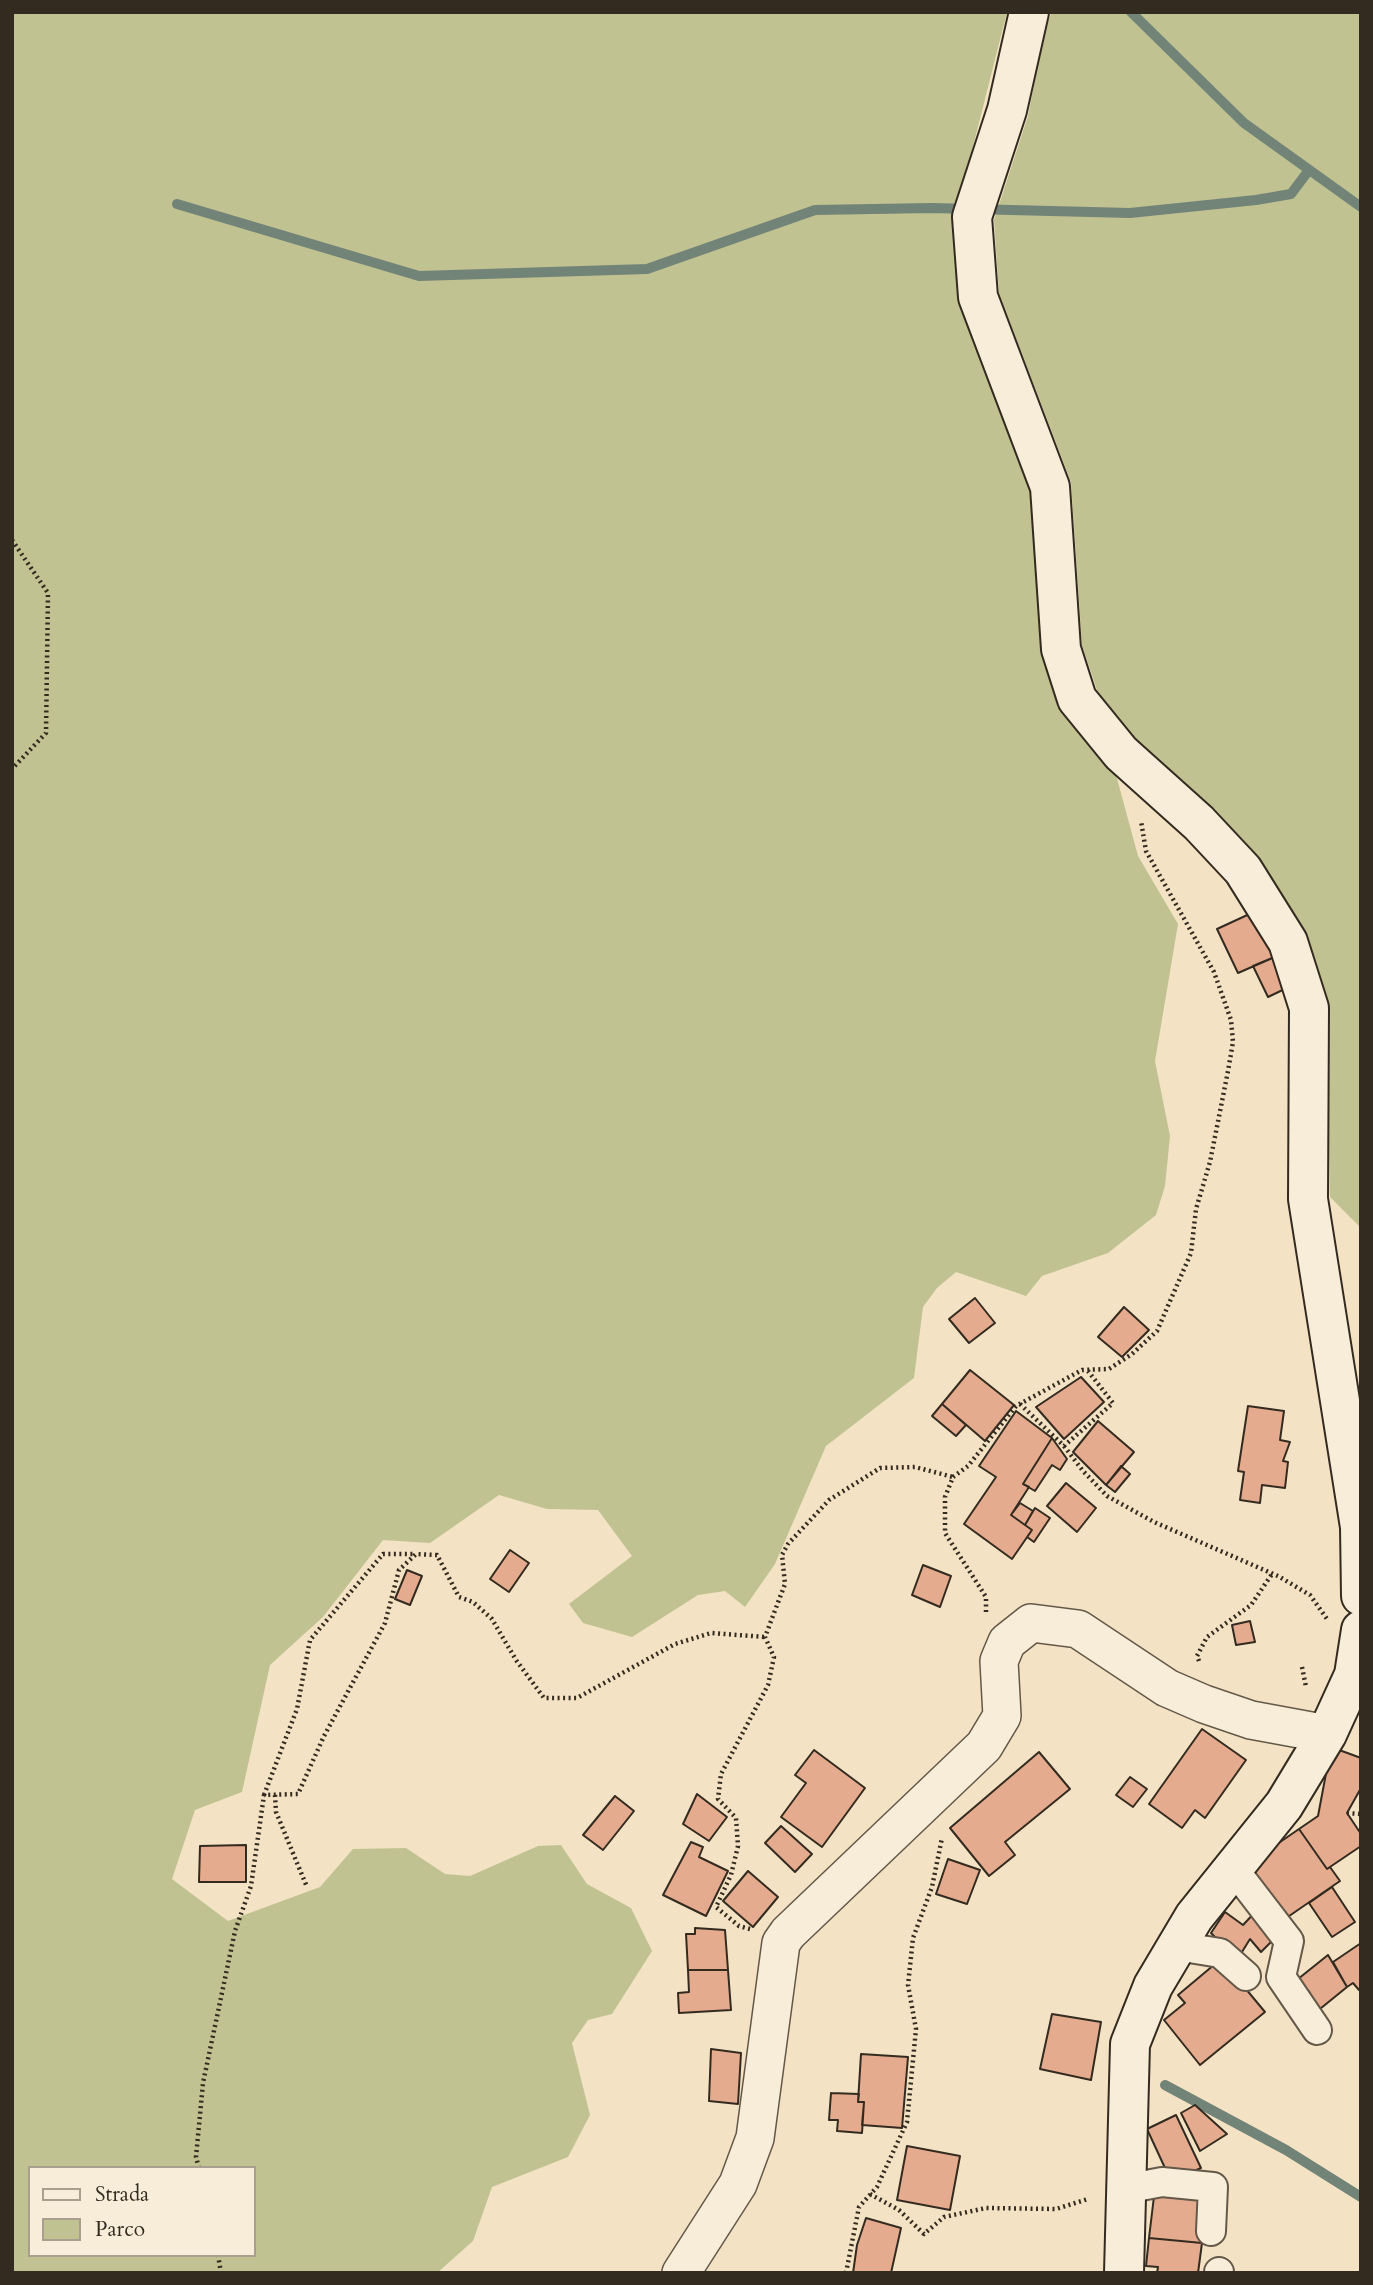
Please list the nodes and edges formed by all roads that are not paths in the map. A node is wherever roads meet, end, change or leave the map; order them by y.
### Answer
1 (1028, 12) edge
2 (1361, 1596) edge
3 (1347, 1630) edge
4 (1327, 1734) junction
5 (1233, 1868) junction
6 (1177, 1946) junction
7 (1246, 1976) dead end
8 (1317, 2030) dead end
9 (1107, 2194) junction
10 (1211, 2231) dead end
11 (681, 2273) edge
12 (1124, 2273) edge

1 - 2 main road
3 - 4 main road
4 - 5 main road
4 - 11 street
5 - 6 main road
5 - 8 street
6 - 7 street
6 - 9 main road
9 - 10 street
9 - 12 main road

